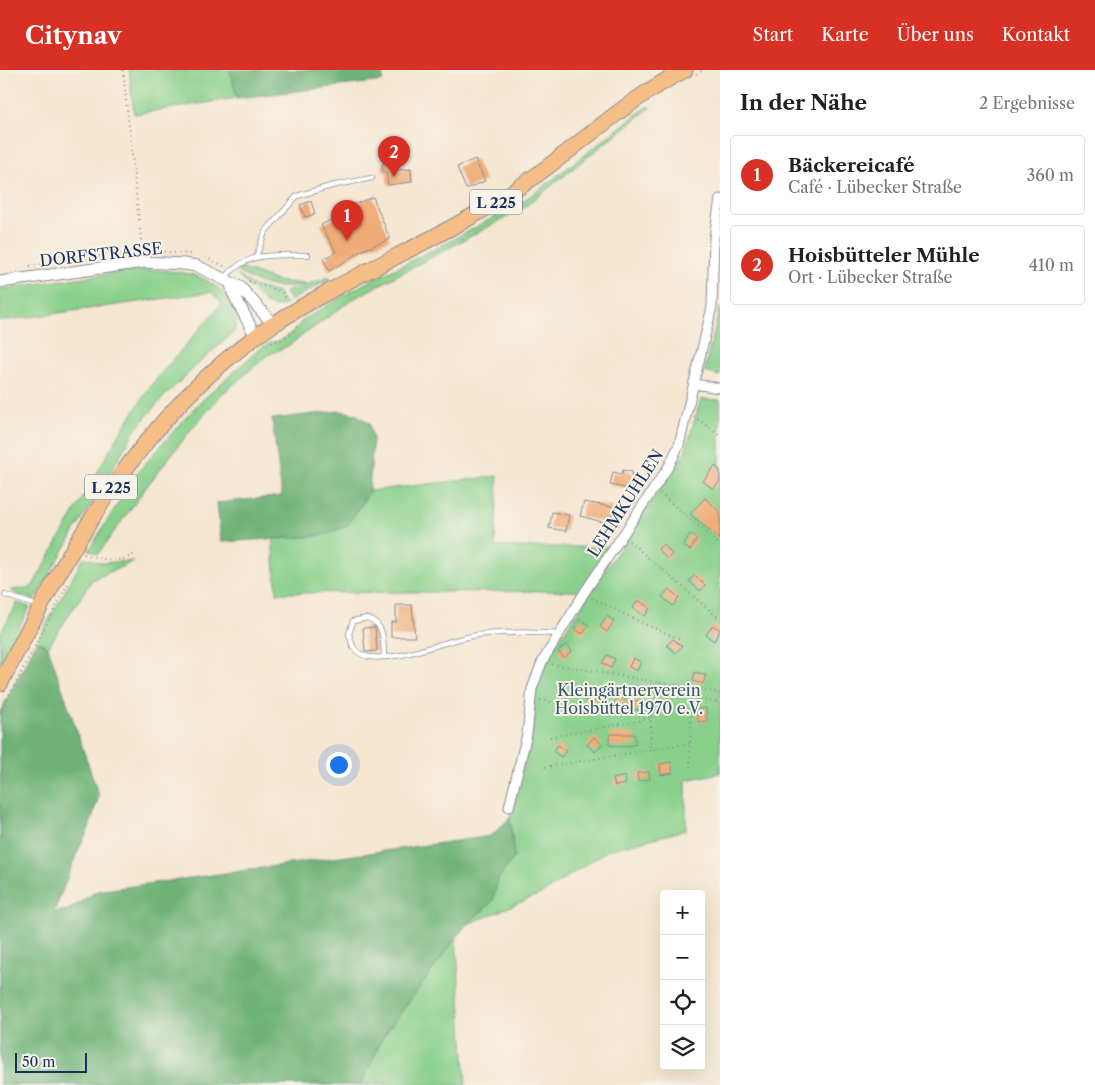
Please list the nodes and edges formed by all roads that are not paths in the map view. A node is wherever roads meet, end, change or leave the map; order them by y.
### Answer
1 (685, 70) edge
2 (372, 178) dead end
3 (720, 199) edge
4 (308, 255) dead end
5 (256, 257) junction
6 (228, 281) junction
7 (0, 282) edge
8 (274, 325) junction
9 (261, 341) junction
10 (694, 384) junction
11 (720, 388) edge
12 (5, 595) dead end
13 (39, 607) junction
14 (559, 634) junction
15 (384, 656) junction
16 (0, 684) edge
17 (509, 807) dead end

1 - 8 main road, L 225
2 - 5 lane
3 - 10 street, LEHMKUHLEN
4 - 5 lane
5 - 6 lane
6 - 7 street, DORFSTRASSE
6 - 8 street, DORFSTRASSE
6 - 9 street
8 - 9 main road, L 225
9 - 13 main road, L 225
10 - 11 street
10 - 14 street, LEHMKUHLEN
12 - 13 lane
13 - 16 main road, L 225
14 - 15 lane
14 - 17 street, LEHMKUHLEN
15 - 15 lane

